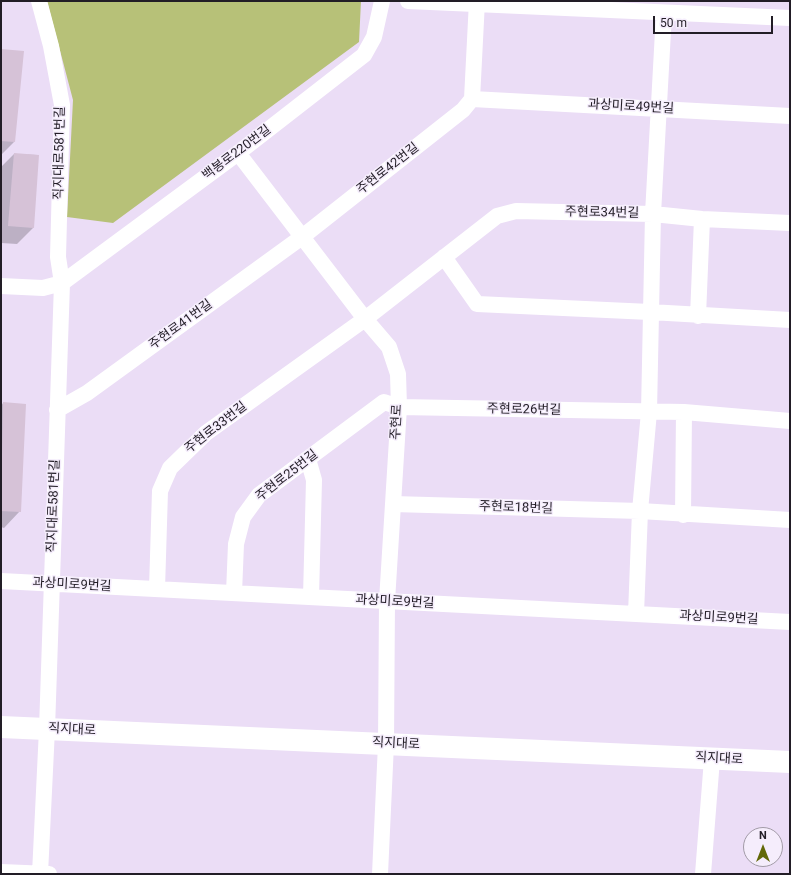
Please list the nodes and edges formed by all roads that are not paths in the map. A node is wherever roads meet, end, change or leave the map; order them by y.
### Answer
1 (38, 1) edge
2 (382, 1) edge
3 (408, 1) edge
4 (477, 3) edge
5 (664, 13) junction
6 (790, 18) edge
7 (472, 99) junction
8 (659, 109) junction
9 (790, 116) edge
10 (238, 153) junction
11 (653, 214) junction
12 (702, 219) junction
13 (790, 223) edge
14 (302, 236) junction
15 (444, 257) junction
16 (62, 283) junction
17 (1, 286) edge
18 (650, 312) junction
19 (698, 316) junction
20 (365, 319) junction
21 (790, 320) edge
22 (399, 407) junction
23 (57, 410) junction
24 (649, 412) junction
25 (684, 412) junction
26 (790, 421) edge
27 (308, 459) junction
28 (393, 504) junction
29 (640, 511) junction
30 (683, 515) junction
31 (790, 520) edge
32 (1, 581) edge
33 (52, 584) junction
34 (157, 589) junction
35 (234, 593) junction
36 (311, 597) junction
37 (387, 601) junction
38 (636, 614) junction
39 (790, 622) edge
40 (1, 727) edge
41 (47, 729) junction
42 (386, 744) junction
43 (712, 759) junction
44 (790, 762) edge
45 (1, 872) edge
46 (40, 874) edge
47 (49, 874) edge
48 (380, 874) edge
49 (703, 874) edge

1 - 16 street, 직지대로581번길
2 - 10 street, 백봉로220번길
3 - 4 street
4 - 5 street
4 - 7 street
5 - 6 street
5 - 8 street
7 - 8 street, 과상미로49번길
7 - 14 street, 주현로42번길
8 - 9 street, 과상미로49번길
8 - 11 street
10 - 14 street, 주현로
10 - 16 street, 백봉로220번길
11 - 12 street
11 - 15 street, 주현로34번길
11 - 18 street, 주현로34번길
12 - 13 street
12 - 19 street
14 - 20 street, 주현로
14 - 23 street, 주현로41번길
15 - 18 street
15 - 20 street, 주현로34번길
16 - 17 street
16 - 23 street, 직지대로581번길
18 - 19 street
18 - 24 street, 주현로34번길
19 - 21 street
20 - 22 street, 주현로
20 - 34 street, 주현로33번길
22 - 24 street, 주현로26번길
22 - 27 street, 주현로25번길
22 - 28 street, 주현로
23 - 33 street, 직지대로581번길
24 - 25 street, 주현로26번길
24 - 29 street, 주현로34번길
25 - 26 street, 주현로26번길
25 - 30 street
27 - 35 street, 주현로25번길
27 - 36 street
28 - 29 street, 주현로18번길
28 - 37 street, 주현로
29 - 30 street, 주현로18번길
29 - 38 street, 주현로34번길
30 - 31 street, 주현로18번길
32 - 33 street, 과상미로9번길
33 - 34 street, 과상미로9번길
33 - 41 street, 직지대로581번길
34 - 35 street, 과상미로9번길
35 - 36 street, 과상미로9번길
36 - 37 street, 과상미로9번길
37 - 38 street, 과상미로9번길
37 - 42 street, 주현로
38 - 39 street, 과상미로9번길
40 - 41 street, 직지대로
41 - 42 street, 직지대로
41 - 46 street, 직지대로581번길
42 - 43 street, 직지대로
42 - 48 street, 주현로
43 - 44 street, 직지대로
43 - 49 street
45 - 46 street
46 - 47 street

